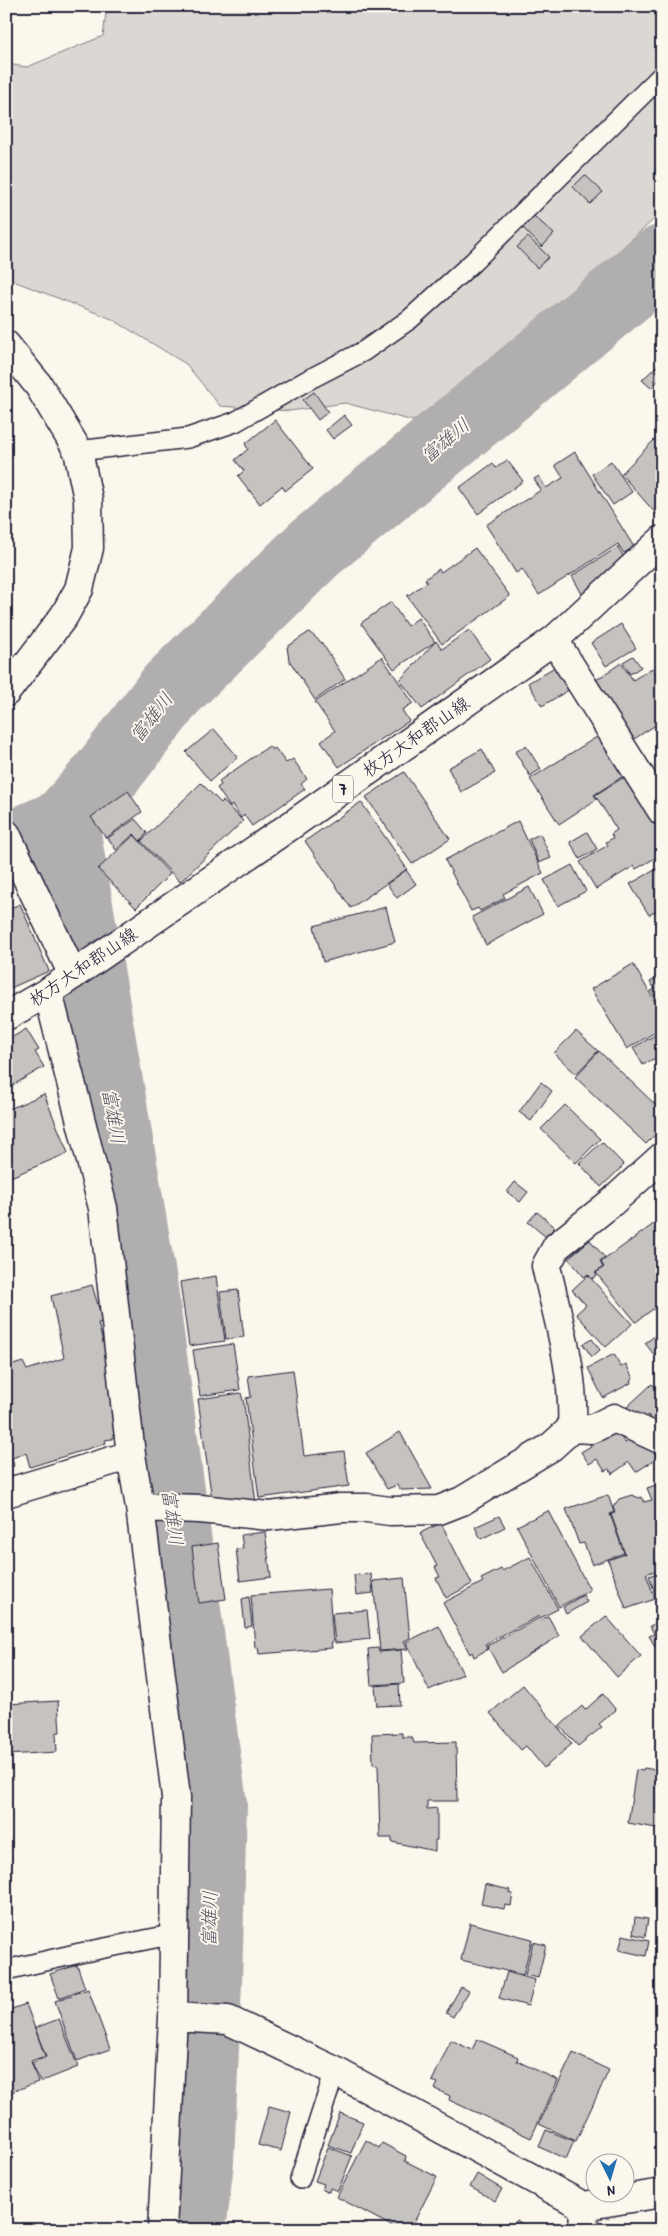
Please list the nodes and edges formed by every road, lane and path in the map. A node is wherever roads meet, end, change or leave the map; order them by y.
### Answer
1 (662, 75) edge
2 (6, 345) edge
3 (78, 451) junction
4 (662, 540) edge
5 (554, 640) junction
6 (6, 692) edge
7 (662, 811) edge
8 (6, 834) edge
9 (73, 975) junction
10 (48, 992) junction
11 (6, 1016) edge
12 (662, 1157) edge
13 (572, 1428) junction
14 (662, 1440) edge
15 (131, 1454) junction
16 (6, 1493) edge
17 (140, 1506) junction
18 (176, 1934) junction
19 (6, 1970) edge
20 (173, 2017) junction
21 (335, 2071) junction
22 (300, 2179) dead end
23 (662, 2193) edge
24 (584, 2218) edge
25 (162, 2230) edge

1 - 3 lane
2 - 3 street
3 - 6 street
4 - 5 street, 枚方大和郡山線 / 7
5 - 7 street
5 - 9 street, 枚方大和郡山線 / 7
8 - 9 street
9 - 10 street, 枚方大和郡山線 / 7
10 - 11 street, 枚方大和郡山線 / 7
10 - 15 street
12 - 13 street
13 - 14 street
13 - 17 street
15 - 16 street
15 - 17 street
17 - 18 street
18 - 19 lane
18 - 20 street
20 - 21 street
20 - 25 street
21 - 22 lane
21 - 24 street
23 - 24 street

